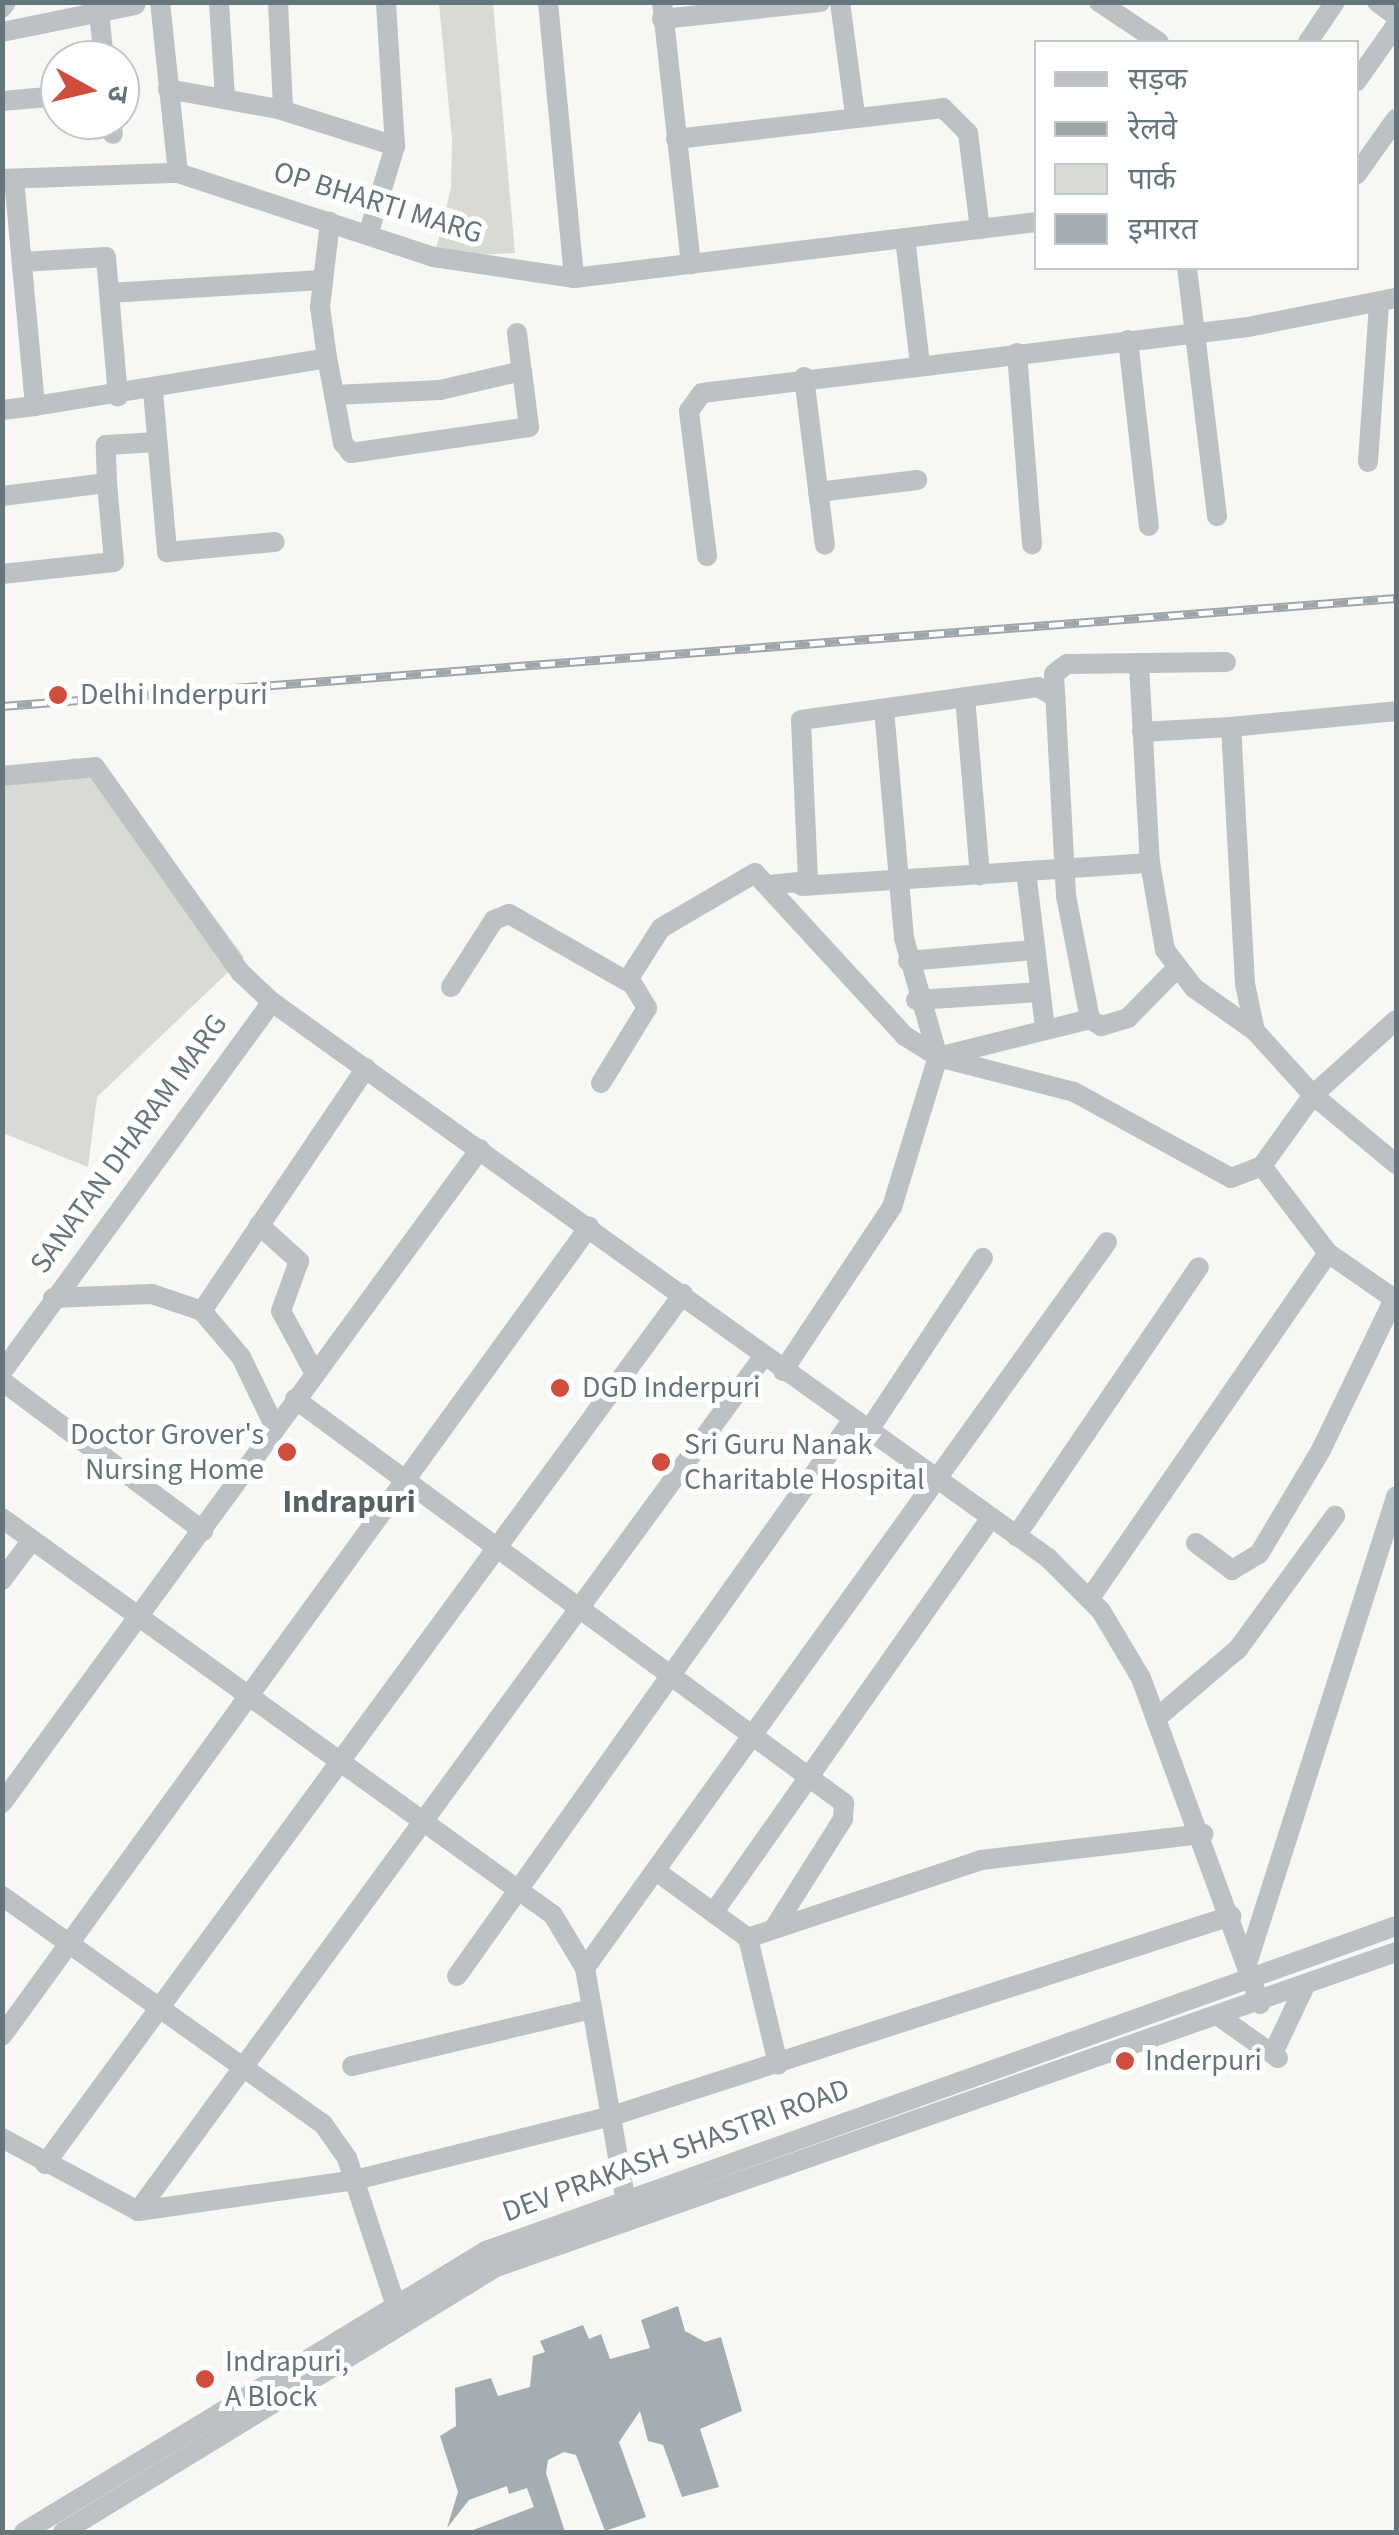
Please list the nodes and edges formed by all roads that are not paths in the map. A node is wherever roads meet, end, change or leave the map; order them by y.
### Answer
1 (160, 2) edge
2 (219, 2) edge
3 (278, 2) edge
4 (386, 2) edge
5 (548, 2) edge
6 (820, 2) edge
7 (840, 2) edge
8 (1099, 2) edge
9 (1335, 2) edge
10 (1377, 2) edge
11 (136, 5) edge
12 (662, 11) edge
13 (99, 12) junction
14 (1396, 16) edge
15 (1396, 25) edge
16 (2, 32) edge
17 (102, 40) edge
18 (1157, 40) edge
19 (1309, 40) edge
20 (1359, 78) edge
21 (168, 89) junction
22 (40, 98) edge
23 (225, 98) junction
24 (2, 101) edge
25 (283, 110) junction
26 (855, 114) junction
27 (1396, 118) edge
28 (676, 140) junction
29 (395, 146) junction
30 (1359, 171) edge
31 (178, 173) junction
32 (8, 179) edge
33 (330, 222) junction
34 (1034, 222) edge
35 (980, 230) junction
36 (368, 234) junction
37 (905, 238) junction
38 (22, 262) junction
39 (691, 264) junction
40 (1187, 270) edge
41 (574, 278) junction
42 (322, 280) junction
43 (109, 293) junction
44 (1388, 301) edge
45 (1199, 332) junction
46 (517, 333) dead end
47 (1128, 340) junction
48 (1017, 353) junction
49 (327, 358) junction
50 (920, 363) junction
51 (522, 371) junction
52 (804, 377) junction
53 (153, 391) junction
54 (334, 395) junction
55 (118, 396) junction
56 (35, 406) junction
57 (2, 410) edge
58 (158, 442) junction
59 (1368, 462) dead end
60 (918, 480) dead end
61 (107, 483) junction
62 (818, 492) junction
63 (2, 496) edge
64 (1218, 516) dead end
65 (1149, 526) dead end
66 (275, 542) dead end
67 (1032, 544) dead end
68 (824, 545) dead end
69 (706, 556) dead end
70 (2, 574) edge
71 (1226, 662) dead end
72 (1139, 664) junction
73 (1055, 697) junction
74 (965, 698) junction
75 (884, 709) junction
76 (1396, 711) edge
77 (1232, 727) junction
78 (1142, 732) junction
79 (2, 776) edge
80 (1150, 863) junction
81 (1064, 868) junction
82 (1026, 871) junction
83 (980, 875) junction
84 (898, 882) junction
85 (770, 885) junction
86 (802, 886) junction
87 (1035, 950) junction
88 (908, 961) junction
89 (1176, 969) junction
90 (628, 982) junction
91 (451, 987) dead end
92 (1040, 992) junction
93 (916, 1000) junction
94 (272, 1002) junction
95 (1090, 1019) junction
96 (1396, 1020) edge
97 (1044, 1028) junction
98 (1254, 1032) junction
99 (938, 1056) junction
100 (366, 1068) junction
101 (601, 1083) dead end
102 (1313, 1096) junction
103 (480, 1149) junction
104 (1396, 1164) edge
105 (1262, 1166) junction
106 (258, 1225) junction
107 (589, 1227) junction
108 (1107, 1242) dead end
109 (1328, 1253) junction
110 (983, 1258) dead end
111 (1199, 1267) dead end
112 (684, 1294) junction
113 (53, 1298) junction
114 (1396, 1298) edge
115 (202, 1311) junction
116 (763, 1357) junction
117 (783, 1371) junction
118 (2, 1372) edge
119 (315, 1374) junction
120 (2, 1381) edge
121 (295, 1399) junction
122 (274, 1425) junction
123 (858, 1427) junction
124 (406, 1474) junction
125 (940, 1483) junction
126 (1396, 1496) edge
127 (1335, 1516) dead end
128 (2, 1518) edge
129 (990, 1519) junction
130 (203, 1531) junction
131 (1016, 1536) junction
132 (32, 1540) junction
133 (1196, 1543) dead end
134 (498, 1548) junction
135 (2, 1580) edge
136 (1090, 1598) junction
137 (578, 1609) junction
138 (139, 1620) junction
139 (668, 1677) junction
140 (251, 1702) junction
141 (1159, 1716) junction
142 (755, 1739) junction
143 (340, 1768) junction
144 (811, 1778) junction
145 (2, 1803) edge
146 (423, 1826) junction
147 (1203, 1834) junction
148 (656, 1871) junction
149 (514, 1887) junction
150 (2, 1896) edge
151 (716, 1908) junction
152 (1230, 1916) junction
153 (1396, 1926) edge
154 (774, 1928) junction
155 (748, 1938) junction
156 (68, 1946) junction
157 (1396, 1952) edge
158 (585, 1968) junction
159 (1250, 1972) junction
160 (457, 1976) dead end
161 (1304, 1988) junction
162 (1260, 2004) junction
163 (158, 2007) junction
164 (592, 2009) junction
165 (1220, 2017) junction
166 (2, 2036) edge
167 (778, 2064) junction
168 (352, 2066) dead end
169 (245, 2072) junction
170 (612, 2116) junction
171 (2, 2138) edge
172 (46, 2164) junction
173 (356, 2180) junction
174 (625, 2197) junction
175 (138, 2211) junction
176 (398, 2312) junction
177 (24, 2532) edge
178 (63, 2532) edge

1 - 21 street
2 - 23 street
3 - 25 street
4 - 29 street
5 - 41 street
6 - 12 street
7 - 26 street
8 - 18 street
9 - 19 street
10 - 14 street
11 - 13 street
12 - 28 street
13 - 16 street
13 - 17 street
15 - 20 street
21 - 23 street
21 - 31 street
22 - 24 street
23 - 25 street
25 - 29 street
26 - 28 street
26 - 35 street
27 - 30 street
28 - 39 street
29 - 36 street
31 - 32 street, OP BHARTI MARG
31 - 33 street, OP BHARTI MARG
32 - 38 street
33 - 36 street, OP BHARTI MARG
33 - 42 street
34 - 35 street, OP BHARTI MARG
35 - 37 street, OP BHARTI MARG
36 - 41 street, OP BHARTI MARG
37 - 39 street, OP BHARTI MARG
37 - 50 street
38 - 43 street
38 - 56 street
39 - 41 street, OP BHARTI MARG
40 - 45 street
42 - 43 street
42 - 49 street
43 - 55 street
44 - 45 street
44 - 59 street
45 - 47 street
45 - 64 street
46 - 51 street
47 - 48 street
47 - 65 street
48 - 50 street
48 - 67 street
49 - 53 street
49 - 54 street
50 - 52 street
51 - 54 street
51 - 54 street
52 - 62 street
52 - 69 street
53 - 55 street
53 - 58 street
55 - 56 street
56 - 57 street
58 - 61 street
58 - 66 street
60 - 62 street
61 - 63 street
61 - 70 street
62 - 68 street
71 - 72 street
72 - 73 street
72 - 78 street
73 - 74 street
73 - 81 street
74 - 75 street
74 - 83 street
75 - 84 street
75 - 86 street
76 - 77 street
77 - 78 street
77 - 98 street
78 - 80 street
79 - 94 street
80 - 81 street
80 - 89 street
81 - 82 street
81 - 95 street
82 - 83 street
82 - 87 street
83 - 84 street
84 - 86 street
84 - 88 street
85 - 86 street
85 - 90 street
85 - 99 street
87 - 88 street
87 - 92 street
88 - 93 street
89 - 95 street
89 - 98 street
90 - 91 street
90 - 101 street
92 - 93 street
92 - 97 street
93 - 99 street
94 - 100 street
94 - 113 street, SANATAN DHARAM MARG
95 - 97 street
96 - 102 street
97 - 99 street
98 - 102 street
99 - 105 street
99 - 117 street
100 - 103 street
100 - 106 street
102 - 104 street
102 - 105 street
103 - 107 street
103 - 119 street
105 - 109 street
106 - 115 street
106 - 119 street
107 - 112 street
107 - 124 street
108 - 125 street
109 - 114 street
109 - 136 street
110 - 123 street
111 - 131 street
112 - 116 street
112 - 134 street
113 - 115 street
113 - 118 street, SANATAN DHARAM MARG
114 - 133 street
115 - 122 street
116 - 117 street
116 - 137 street
117 - 123 street
119 - 121 street
120 - 130 street
121 - 122 street
121 - 124 street
122 - 130 street
123 - 125 street
123 - 139 street
124 - 134 street
124 - 140 street
125 - 129 street
125 - 142 street
126 - 159 street
127 - 141 street
128 - 132 street
129 - 131 street
129 - 144 street
130 - 138 street
131 - 136 street
132 - 135 street
132 - 138 street
134 - 137 street
134 - 143 street
136 - 141 street
137 - 139 street
137 - 146 street
138 - 140 street
138 - 145 street
139 - 142 street
139 - 149 street
140 - 143 street
140 - 156 street
141 - 147 street
142 - 144 street
142 - 148 street
143 - 146 street
143 - 163 street
144 - 151 street
144 - 154 street
146 - 149 street
146 - 169 street
147 - 152 street
147 - 154 street
148 - 151 street
148 - 158 street
149 - 158 street
149 - 160 street
150 - 156 street
151 - 155 street
152 - 159 street
152 - 167 street
153 - 159 street, DEV PRAKASH SHASTRI ROAD
154 - 155 street
155 - 167 street
156 - 163 street
156 - 166 street
157 - 161 street, DEV PRAKASH SHASTRI ROAD
158 - 164 street
159 - 162 street
159 - 174 street, DEV PRAKASH SHASTRI ROAD
161 - 162 street, DEV PRAKASH SHASTRI ROAD
161 - 165 street
162 - 165 street, DEV PRAKASH SHASTRI ROAD
163 - 169 street
163 - 172 street
164 - 168 street
164 - 170 street
165 - 176 street, DEV PRAKASH SHASTRI ROAD
167 - 170 street
169 - 173 street
169 - 175 street
170 - 173 street
170 - 174 street
171 - 172 street
172 - 175 street
173 - 175 street
173 - 176 street
174 - 176 street, DEV PRAKASH SHASTRI ROAD
176 - 177 street, DEV PRAKASH SHASTRI ROAD
176 - 178 street, DEV PRAKASH SHASTRI ROAD

